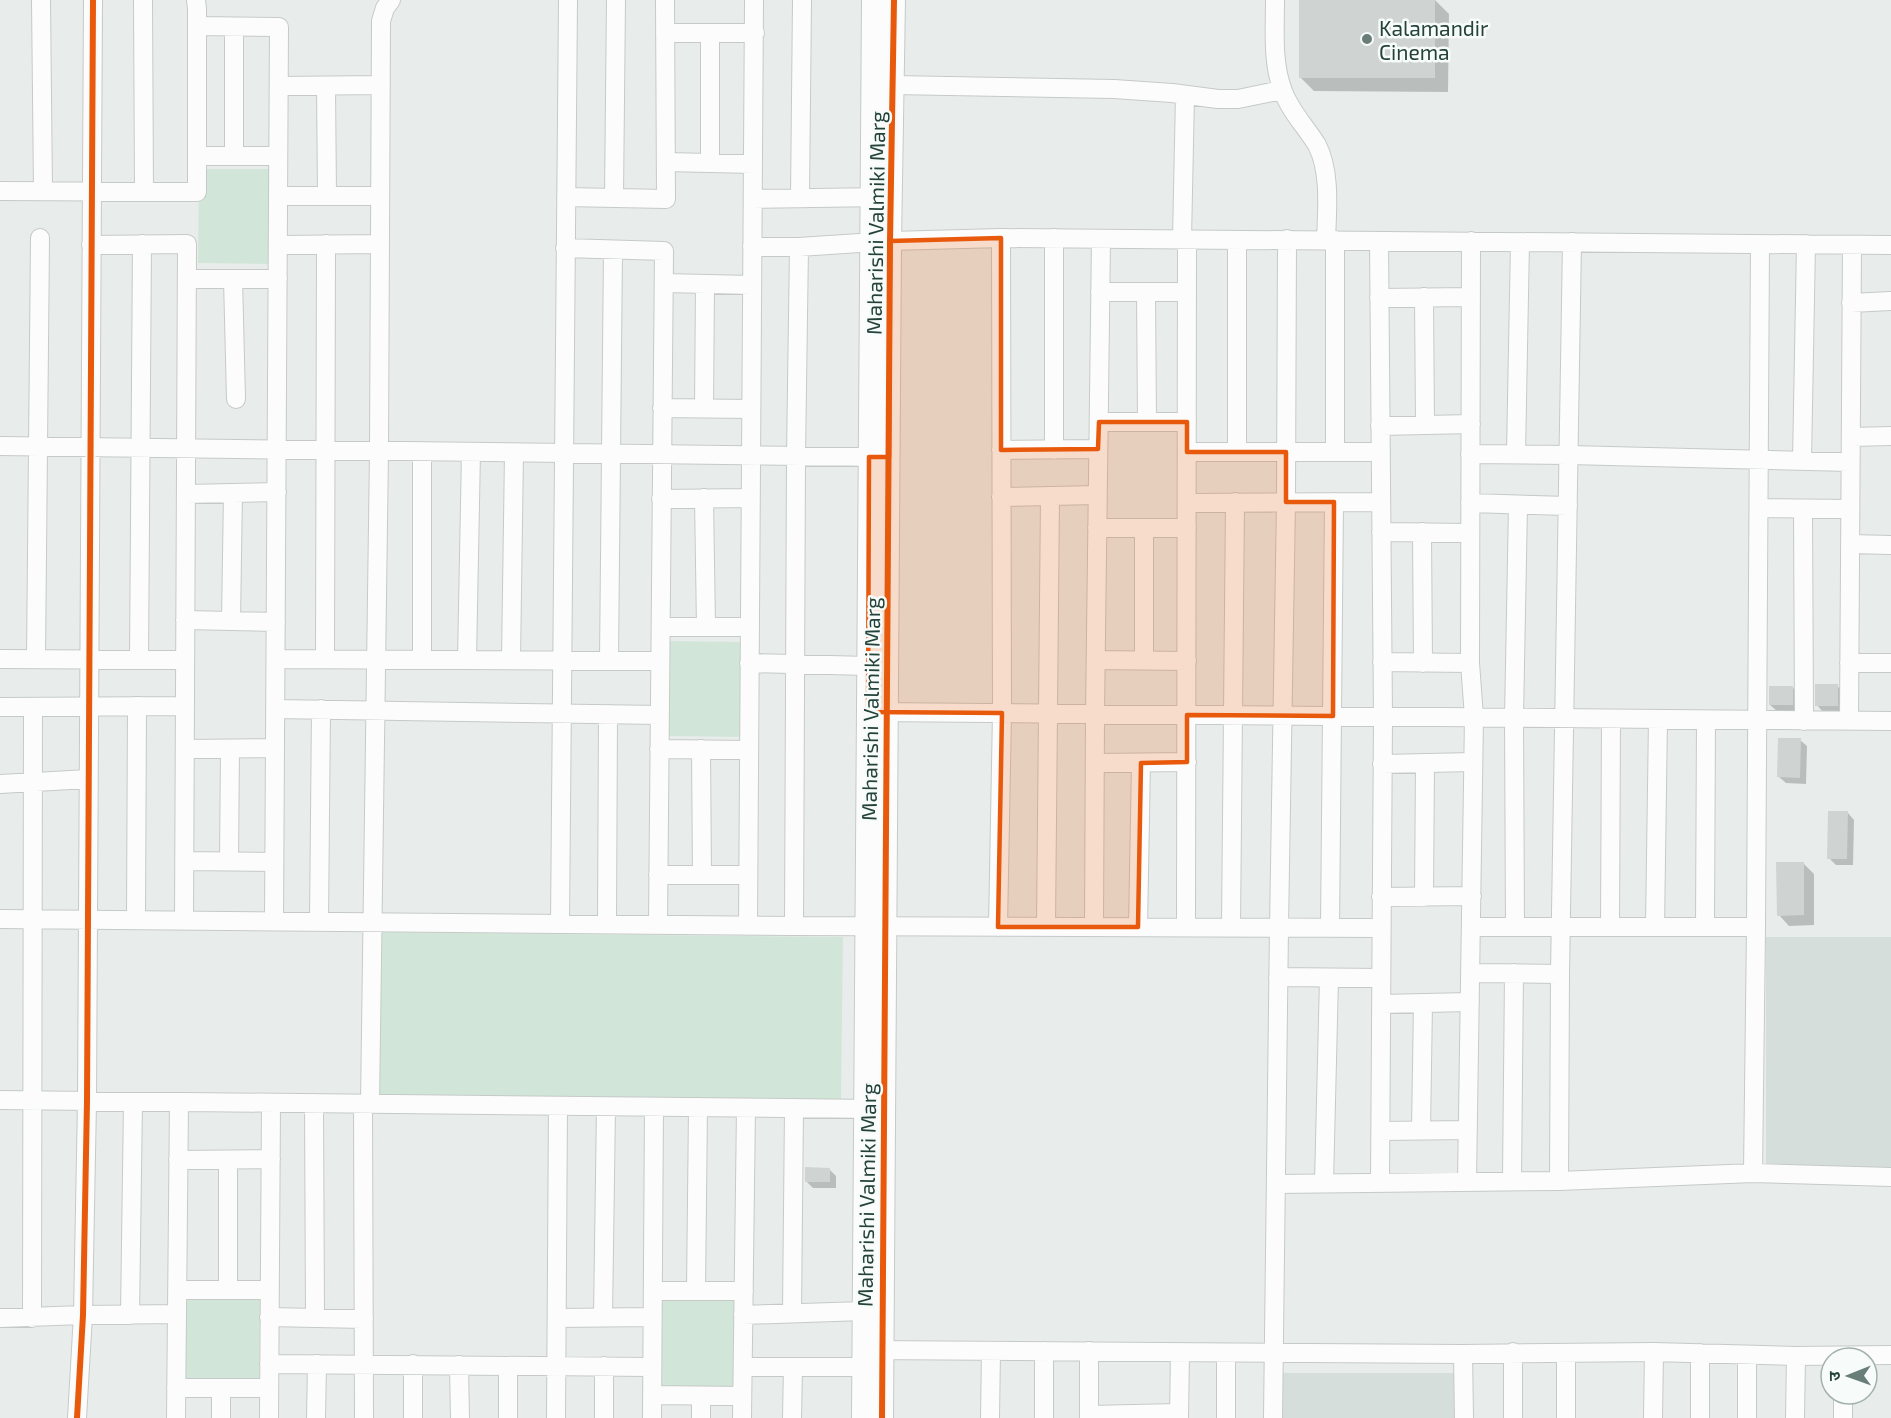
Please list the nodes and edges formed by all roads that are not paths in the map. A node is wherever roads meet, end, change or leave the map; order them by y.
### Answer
1 (42, 0) edge
2 (93, 0) edge
3 (143, 0) edge
4 (196, 0) edge
5 (391, 0) edge
6 (568, 0) edge
7 (616, 0) edge
8 (665, 0) edge
9 (754, 0) edge
10 (802, 0) edge
11 (873, 0) edge
12 (894, 0) edge
13 (1275, 0) edge
14 (197, 26) junction
15 (234, 27) junction
16 (665, 33) junction
17 (710, 33) junction
18 (755, 33) junction
19 (381, 85) junction
20 (893, 85) junction
21 (279, 86) junction
22 (326, 86) junction
23 (1282, 90) junction
24 (1185, 95) junction
25 (197, 156) junction
26 (234, 156) junction
27 (278, 156) junction
28 (666, 162) junction
29 (710, 163) junction
30 (753, 164) junction
31 (0, 191) edge
32 (43, 191) junction
33 (92, 191) junction
34 (144, 192) junction
35 (278, 196) junction
36 (327, 196) junction
37 (380, 196) junction
38 (566, 197) junction
39 (614, 197) junction
40 (882, 197) junction
41 (800, 198) junction
42 (753, 199) junction
43 (40, 238) dead end
44 (1000, 238) junction
45 (1054, 238) junction
46 (1101, 238) junction
47 (1184, 239) junction
48 (1237, 240) junction
49 (1287, 240) junction
50 (1331, 240) junction
51 (881, 241) junction
52 (1379, 241) junction
53 (1471, 241) junction
54 (1520, 242) junction
55 (1572, 242) junction
56 (142, 244) junction
57 (326, 244) junction
58 (380, 244) junction
59 (1760, 244) junction
60 (1806, 244) junction
61 (92, 245) junction
62 (278, 245) junction
63 (1852, 245) junction
64 (1891, 245) edge
65 (752, 247) junction
66 (799, 247) junction
67 (565, 248) junction
68 (613, 250) junction
69 (187, 279) junction
70 (233, 279) junction
71 (278, 279) junction
72 (664, 283) junction
73 (705, 284) junction
74 (752, 285) junction
75 (1100, 292) junction
76 (1146, 292) junction
77 (1187, 292) junction
78 (1424, 297) junction
79 (1471, 297) junction
80 (1380, 298) junction
81 (1891, 302) edge
82 (1851, 303) junction
83 (236, 399) dead end
84 (662, 408) junction
85 (704, 408) junction
86 (750, 409) junction
87 (1099, 422) junction
88 (1147, 422) junction
89 (1187, 422) junction
90 (1471, 424) junction
91 (1425, 425) junction
92 (1380, 426) junction
93 (1891, 436) edge
94 (1851, 437) junction
95 (0, 446) edge
96 (38, 447) junction
97 (90, 447) junction
98 (141, 448) junction
99 (186, 448) junction
100 (1098, 449) junction
101 (277, 450) junction
102 (325, 450) junction
103 (1001, 450) junction
104 (1054, 450) junction
105 (379, 451) junction
106 (422, 452) junction
107 (471, 452) junction
108 (1187, 452) junction
109 (1237, 452) junction
110 (1286, 452) junction
111 (1335, 452) junction
112 (1381, 452) junction
113 (514, 453) junction
114 (563, 453) junction
115 (612, 454) junction
116 (662, 454) junction
117 (1470, 454) junction
118 (1516, 454) junction
119 (1569, 454) junction
120 (750, 456) junction
121 (795, 456) junction
122 (879, 457) junction
123 (1759, 460) junction
124 (1802, 461) junction
125 (1850, 462) junction
126 (276, 492) junction
127 (233, 493) junction
128 (186, 494) junction
129 (1098, 495) junction
130 (1050, 496) junction
131 (1001, 497) junction
132 (704, 498) junction
133 (750, 498) junction
134 (662, 499) junction
135 (1235, 502) junction
136 (1286, 502) junction
137 (1334, 502) junction
138 (1381, 502) junction
139 (1187, 503) junction
140 (1470, 503) junction
141 (1518, 505) junction
142 (1568, 506) junction
143 (1759, 508) junction
144 (1803, 509) junction
145 (1850, 509) junction
146 (1097, 528) junction
147 (1144, 528) junction
148 (1187, 528) junction
149 (1381, 532) junction
150 (1422, 532) junction
151 (1470, 533) junction
152 (1850, 544) junction
153 (1891, 545) edge
154 (185, 620) junction
155 (231, 621) junction
156 (276, 622) junction
157 (661, 627) junction
158 (706, 627) junction
159 (750, 627) junction
160 (0, 659) edge
161 (36, 659) junction
162 (89, 659) junction
163 (276, 659) junction
164 (325, 659) junction
165 (139, 660) junction
166 (185, 660) junction
167 (375, 660) junction
168 (422, 660) junction
169 (467, 660) junction
170 (511, 660) junction
171 (1096, 660) junction
172 (1144, 660) junction
173 (562, 661) junction
174 (609, 661) junction
175 (660, 661) junction
176 (1187, 661) junction
177 (1382, 662) junction
178 (749, 663) junction
179 (1423, 663) junction
180 (1470, 663) junction
181 (1850, 663) junction
182 (1891, 663) edge
183 (795, 664) junction
184 (868, 666) junction
185 (0, 706) edge
186 (33, 706) junction
187 (88, 706) junction
188 (137, 706) junction
189 (185, 706) junction
190 (275, 709) junction
191 (321, 709) junction
192 (374, 710) junction
193 (877, 712) junction
194 (561, 713) junction
195 (1002, 713) junction
196 (608, 714) junction
197 (1049, 714) junction
198 (1095, 714) junction
199 (660, 715) junction
200 (1187, 715) junction
201 (1233, 716) junction
202 (1283, 716) junction
203 (1333, 716) junction
204 (1383, 717) junction
205 (1474, 717) junction
206 (1514, 718) junction
207 (1565, 718) junction
208 (1611, 719) junction
209 (1658, 719) junction
210 (1706, 720) junction
211 (1758, 720) junction
212 (1804, 721) junction
213 (1849, 721) junction
214 (1891, 721) edge
215 (230, 748) junction
216 (275, 748) junction
217 (185, 749) junction
218 (659, 749) junction
219 (701, 749) junction
220 (749, 750) junction
221 (1187, 762) junction
222 (1473, 762) junction
223 (1095, 763) junction
224 (1141, 763) junction
225 (1425, 763) junction
226 (1382, 764) junction
227 (88, 779) junction
228 (33, 782) junction
229 (0, 784) edge
230 (184, 861) junction
231 (229, 861) junction
232 (274, 862) junction
233 (658, 875) junction
234 (702, 875) junction
235 (748, 875) junction
236 (1381, 897) junction
237 (1424, 897) junction
238 (1472, 897) junction
239 (0, 919) edge
240 (32, 919) junction
241 (87, 920) junction
242 (136, 920) junction
243 (184, 921) junction
244 (274, 921) junction
245 (319, 921) junction
246 (371, 922) junction
247 (560, 924) junction
248 (607, 924) junction
249 (658, 925) junction
250 (748, 926) junction
251 (875, 926) junction
252 (794, 927) junction
253 (998, 927) junction
254 (1046, 927) junction
255 (1094, 927) junction
256 (1138, 927) junction
257 (1186, 927) junction
258 (1231, 927) junction
259 (1279, 927) junction
260 (1471, 927) junction
261 (1515, 927) junction
262 (1562, 927) junction
263 (1610, 927) junction
264 (1655, 927) junction
265 (1705, 927) junction
266 (1756, 927) junction
267 (1330, 928) junction
268 (1381, 928) junction
269 (1470, 973) junction
270 (1514, 973) junction
271 (1560, 975) junction
272 (1278, 977) junction
273 (1329, 978) junction
274 (1381, 978) junction
275 (1470, 1002) junction
276 (1423, 1003) junction
277 (1381, 1004) junction
278 (0, 1100) edge
279 (31, 1100) junction
280 (87, 1101) junction
281 (133, 1102) junction
282 (179, 1102) junction
283 (271, 1103) junction
284 (314, 1103) junction
285 (367, 1104) junction
286 (558, 1106) junction
287 (606, 1107) junction
288 (654, 1107) junction
289 (698, 1107) junction
290 (746, 1108) junction
291 (794, 1108) junction
292 (875, 1109) junction
293 (1468, 1130) junction
294 (1381, 1131) junction
295 (1421, 1131) junction
296 (271, 1159) junction
297 (178, 1160) junction
298 (228, 1160) junction
299 (1753, 1173) junction
300 (1891, 1177) edge
301 (1512, 1180) junction
302 (1467, 1181) junction
303 (1559, 1181) junction
304 (1324, 1183) junction
305 (1380, 1183) junction
306 (1276, 1184) junction
307 (177, 1290) junction
308 (228, 1290) junction
309 (270, 1290) junction
310 (653, 1291) junction
311 (696, 1291) junction
312 (744, 1291) junction
313 (864, 1311) junction
314 (792, 1313) junction
315 (177, 1314) junction
316 (83, 1315) junction
317 (130, 1315) junction
318 (743, 1315) junction
319 (269, 1317) junction
320 (603, 1317) junction
321 (652, 1317) junction
322 (0, 1318) edge
323 (32, 1318) junction
324 (315, 1318) junction
325 (557, 1318) junction
326 (364, 1320) junction
327 (991, 1351) junction
328 (1044, 1351) junction
329 (1089, 1351) junction
330 (1180, 1352) junction
331 (1274, 1352) junction
332 (1513, 1352) junction
333 (1654, 1352) junction
334 (1226, 1353) junction
335 (1566, 1353) junction
336 (1700, 1353) junction
337 (1463, 1354) junction
338 (1747, 1355) junction
339 (1796, 1356) junction
340 (1819, 1356) edge
341 (872, 1359) junction
342 (269, 1364) junction
343 (317, 1364) junction
344 (364, 1364) junction
345 (413, 1364) junction
346 (459, 1365) junction
347 (508, 1366) junction
348 (556, 1366) junction
349 (604, 1366) junction
350 (652, 1367) junction
351 (743, 1367) junction
352 (793, 1367) junction
353 (176, 1388) junction
354 (221, 1388) junction
355 (269, 1388) junction
356 (652, 1395) junction
357 (701, 1396) junction
358 (742, 1396) junction
359 (1179, 1415) edge
360 (1089, 1416) edge
361 (1136, 1416) edge
362 (76, 1418) edge
363 (176, 1418) edge
364 (221, 1418) edge
365 (269, 1418) edge
366 (316, 1418) edge
367 (364, 1418) edge
368 (413, 1418) edge
369 (460, 1418) edge
370 (508, 1418) edge
371 (556, 1418) edge
372 (604, 1418) edge
373 (652, 1418) edge
374 (701, 1418) edge
375 (742, 1418) edge
376 (792, 1418) edge
377 (863, 1418) edge
378 (882, 1418) edge
379 (990, 1418) edge
380 (1044, 1418) edge
381 (1226, 1418) edge
382 (1273, 1418) edge
383 (1464, 1418) edge
384 (1513, 1418) edge
385 (1566, 1418) edge
386 (1653, 1418) edge
387 (1700, 1418) edge
388 (1747, 1418) edge
389 (1795, 1418) edge

1 - 32 street
2 - 33 street
3 - 34 street
4 - 14 street
5 - 19 street
6 - 38 street
7 - 39 street
8 - 16 street
9 - 18 street
10 - 41 street
11 - 40 street, Maharishi Valmiki Marg
12 - 20 street, Maharishi Valmiki Marg
13 - 23 street
14 - 15 street
14 - 25 street
15 - 21 street
15 - 26 street
16 - 17 street
16 - 28 street
17 - 18 street
17 - 29 street
18 - 30 street
19 - 22 street
19 - 37 street
20 - 24 street
20 - 40 street, Maharishi Valmiki Marg
21 - 22 street
21 - 27 street
22 - 36 street
23 - 24 street
23 - 50 street
24 - 47 street
25 - 26 street
25 - 34 street
26 - 27 street
27 - 35 street
28 - 29 street
28 - 39 street
29 - 30 street
30 - 42 street
31 - 32 street
32 - 33 street
33 - 34 street
33 - 61 street
35 - 36 street
35 - 62 street
36 - 37 street
37 - 58 street
38 - 39 street
38 - 67 street
40 - 41 street
40 - 51 street, Maharishi Valmiki Marg
41 - 42 street
42 - 65 street
43 - 96 street
44 - 45 street
44 - 51 street
44 - 103 street
45 - 46 street
45 - 104 street
46 - 47 street
46 - 75 street
47 - 48 street
47 - 77 street
48 - 49 street
48 - 109 street
49 - 50 street
49 - 110 street
50 - 52 street
50 - 111 street
51 - 66 street
51 - 122 street, Maharishi Valmiki Marg
52 - 53 street
52 - 80 street
53 - 54 street
53 - 79 street
54 - 55 street
54 - 118 street
55 - 59 street
55 - 119 street
56 - 61 street
56 - 69 street
56 - 98 street
57 - 58 street
57 - 62 street
57 - 102 street
58 - 105 street
59 - 60 street
59 - 123 street
60 - 63 street
60 - 124 street
61 - 97 street
62 - 71 street
63 - 64 street
63 - 82 street
65 - 66 street
65 - 74 street
66 - 121 street
67 - 68 street
67 - 114 street
68 - 72 street
68 - 115 street
69 - 70 street
69 - 99 street
70 - 71 street
70 - 83 street
71 - 101 street
72 - 73 street
72 - 84 street
73 - 74 street
73 - 85 street
74 - 86 street
75 - 76 street
75 - 87 street
76 - 77 street
76 - 88 street
77 - 89 street
78 - 79 street
78 - 80 street
78 - 91 street
79 - 90 street
80 - 92 street
81 - 82 street
82 - 94 street
84 - 85 street
84 - 116 street
85 - 86 street
86 - 120 street
87 - 88 street
87 - 100 street
88 - 89 street
89 - 108 street
90 - 91 street
90 - 117 street
91 - 92 street
92 - 112 street
93 - 94 street
94 - 125 street
95 - 96 street
96 - 97 street
96 - 161 street
97 - 98 street
97 - 162 street
98 - 99 street
98 - 165 street
99 - 101 street
99 - 128 street
100 - 104 street
100 - 129 street
101 - 102 street
101 - 126 street
102 - 105 street
102 - 164 street
103 - 104 street
103 - 131 street
105 - 106 street
105 - 167 street
106 - 107 street
106 - 168 street
107 - 113 street
107 - 169 street
108 - 109 street
108 - 139 street
109 - 110 street
110 - 111 street
110 - 136 street
111 - 112 street
112 - 138 street
113 - 114 street
113 - 170 street
114 - 115 street
114 - 173 street
115 - 116 street
115 - 174 street
116 - 120 street
116 - 134 street
117 - 118 street
117 - 140 street
118 - 119 street
119 - 123 street
119 - 142 street
120 - 121 street
120 - 133 street
121 - 122 street
121 - 183 street
122 - 184 street, Maharishi Valmiki Marg
122 - 193 street, Maharishi Valmiki Marg
123 - 124 street
123 - 143 street
124 - 125 street
125 - 145 street
126 - 127 street
126 - 156 street
127 - 128 street
127 - 155 street
128 - 154 street
129 - 130 street
129 - 146 street
130 - 131 street
130 - 197 street
131 - 195 street
132 - 133 street
132 - 134 street
132 - 158 street
133 - 159 street
134 - 157 street
135 - 136 street
135 - 139 street
135 - 201 street
136 - 137 street
136 - 202 street
137 - 138 street
137 - 203 street
138 - 149 street
139 - 148 street
140 - 141 street
140 - 151 street
141 - 142 street
141 - 206 street
142 - 207 street
143 - 144 street
143 - 211 street
144 - 145 street
144 - 212 street
145 - 152 street
146 - 147 street
146 - 171 street
147 - 148 street
147 - 172 street
148 - 176 street
149 - 150 street
149 - 177 street
150 - 151 street
150 - 179 street
151 - 180 street
152 - 153 street
152 - 181 street
154 - 155 street
154 - 166 street
155 - 156 street
156 - 163 street
157 - 158 street
157 - 175 street
158 - 159 street
159 - 178 street
160 - 161 street
161 - 162 street
162 - 165 street
162 - 187 street
163 - 164 street
163 - 190 street
164 - 167 street
165 - 166 street
166 - 189 street
167 - 168 street
167 - 192 street
168 - 169 street
169 - 170 street
170 - 173 street
171 - 172 street
171 - 198 street
172 - 176 street
173 - 174 street
173 - 194 street
174 - 175 street
175 - 199 street
176 - 200 street
177 - 179 street
177 - 204 street
178 - 183 street
178 - 220 street
179 - 180 street
180 - 205 street
181 - 182 street
181 - 213 street
183 - 184 street
183 - 252 street
184 - 193 street, Maharishi Valmiki Marg
185 - 186 street
186 - 187 street
186 - 228 street
187 - 188 street
187 - 227 street
188 - 189 street
188 - 242 street
189 - 217 street
190 - 191 street
190 - 216 street
191 - 192 street
191 - 245 street
192 - 194 street
192 - 246 street
193 - 195 street
193 - 251 street, Maharishi Valmiki Marg
194 - 196 street
194 - 247 street
195 - 197 street
195 - 253 street
196 - 199 street
196 - 248 street
197 - 198 street
197 - 254 street
198 - 200 street
198 - 223 street
199 - 218 street
200 - 201 street
200 - 221 street
201 - 202 street
201 - 258 street
202 - 203 street
202 - 259 street
203 - 204 street
203 - 267 street
204 - 205 street
204 - 226 street
205 - 206 street
205 - 222 street
206 - 207 street
206 - 261 street
207 - 208 street
207 - 262 street
208 - 209 street
208 - 263 street
209 - 210 street
209 - 264 street
210 - 211 street
210 - 265 street
211 - 212 street
211 - 266 street
212 - 213 street
213 - 214 street
215 - 216 street
215 - 217 street
215 - 231 street
216 - 232 street
217 - 230 street
218 - 219 street
218 - 233 street
219 - 220 street
219 - 234 street
220 - 235 street
221 - 224 street
221 - 257 street
222 - 225 street
222 - 238 street
223 - 224 street
223 - 255 street
224 - 256 street
225 - 226 street
225 - 237 street
226 - 236 street
227 - 228 street
227 - 241 street
228 - 229 street
228 - 240 street
230 - 231 street
230 - 243 street
231 - 232 street
232 - 244 street
233 - 234 street
233 - 249 street
234 - 235 street
235 - 250 street
236 - 237 street
236 - 268 street
237 - 238 street
238 - 260 street
239 - 240 street
240 - 241 street
240 - 279 street
241 - 242 street
241 - 280 street
242 - 243 street
243 - 244 street
244 - 245 street
245 - 246 street
246 - 247 street
246 - 285 street
247 - 248 street
248 - 249 street
249 - 250 street
250 - 252 street
251 - 252 street
251 - 253 street
251 - 292 street, Maharishi Valmiki Marg
253 - 254 street
254 - 255 street
255 - 256 street
256 - 257 street
257 - 258 street
258 - 259 street
259 - 267 street
259 - 272 street
260 - 261 street
260 - 269 street
261 - 262 street
262 - 263 street
262 - 271 street
263 - 264 street
264 - 265 street
265 - 266 street
266 - 299 street
267 - 268 street
268 - 274 street
269 - 270 street
269 - 275 street
270 - 271 street
270 - 301 street
271 - 303 street
272 - 273 street
272 - 306 street
273 - 274 street
273 - 304 street
274 - 277 street
275 - 276 street
275 - 293 street
276 - 277 street
276 - 295 street
277 - 294 street
278 - 279 street
279 - 280 street
279 - 323 street
280 - 281 street
280 - 316 street
281 - 282 street
281 - 317 street
282 - 283 street
282 - 297 street
283 - 284 street
283 - 296 street
284 - 285 street
284 - 324 street
285 - 286 street
285 - 326 street
286 - 287 street
286 - 325 street
287 - 288 street
287 - 320 street
288 - 289 street
288 - 310 street
289 - 290 street
289 - 311 street
290 - 291 street
290 - 312 street
291 - 292 street
291 - 314 street
292 - 313 street, Maharishi Valmiki Marg
292 - 341 street, Maharishi Valmiki Marg
293 - 295 street
293 - 302 street
294 - 295 street
294 - 305 street
296 - 298 street
296 - 309 street
297 - 298 street
297 - 307 street
298 - 308 street
299 - 300 street
299 - 303 street
301 - 302 street
301 - 303 street
302 - 305 street
304 - 305 street
304 - 306 street
306 - 331 street
307 - 308 street
307 - 315 street
308 - 309 street
309 - 319 street
310 - 311 street
310 - 321 street
311 - 312 street
312 - 318 street
313 - 314 street
313 - 341 street, Maharishi Valmiki Marg
314 - 318 street
315 - 317 street
315 - 353 street
316 - 317 street
316 - 323 street
316 - 362 street
318 - 351 street
319 - 324 street
319 - 342 street
320 - 321 street
320 - 325 street
321 - 350 street
322 - 323 street
324 - 326 street
325 - 348 street
326 - 344 street
327 - 328 street
327 - 341 street
327 - 379 street
328 - 329 street
328 - 380 street
329 - 330 street
329 - 360 street
330 - 334 street
330 - 359 street
331 - 334 street
331 - 337 street
331 - 382 street
332 - 335 street
332 - 337 street
332 - 384 street
333 - 335 street
333 - 336 street
333 - 386 street
334 - 381 street
335 - 385 street
336 - 338 street
336 - 387 street
337 - 383 street
338 - 339 street
338 - 388 street
339 - 340 street
339 - 389 street
341 - 352 street
341 - 377 street, Maharishi Valmiki Marg
341 - 378 street, Maharishi Valmiki Marg
342 - 343 street
342 - 355 street
343 - 344 street
343 - 366 street
344 - 345 street
344 - 367 street
345 - 346 street
345 - 368 street
346 - 347 street
346 - 369 street
347 - 348 street
347 - 370 street
348 - 349 street
348 - 371 street
349 - 350 street
349 - 372 street
350 - 356 street
351 - 352 street
351 - 358 street
352 - 376 street
353 - 354 street
353 - 363 street
354 - 355 street
354 - 364 street
355 - 365 street
356 - 357 street
356 - 373 street
357 - 358 street
357 - 374 street
358 - 375 street
359 - 361 street
360 - 361 street

